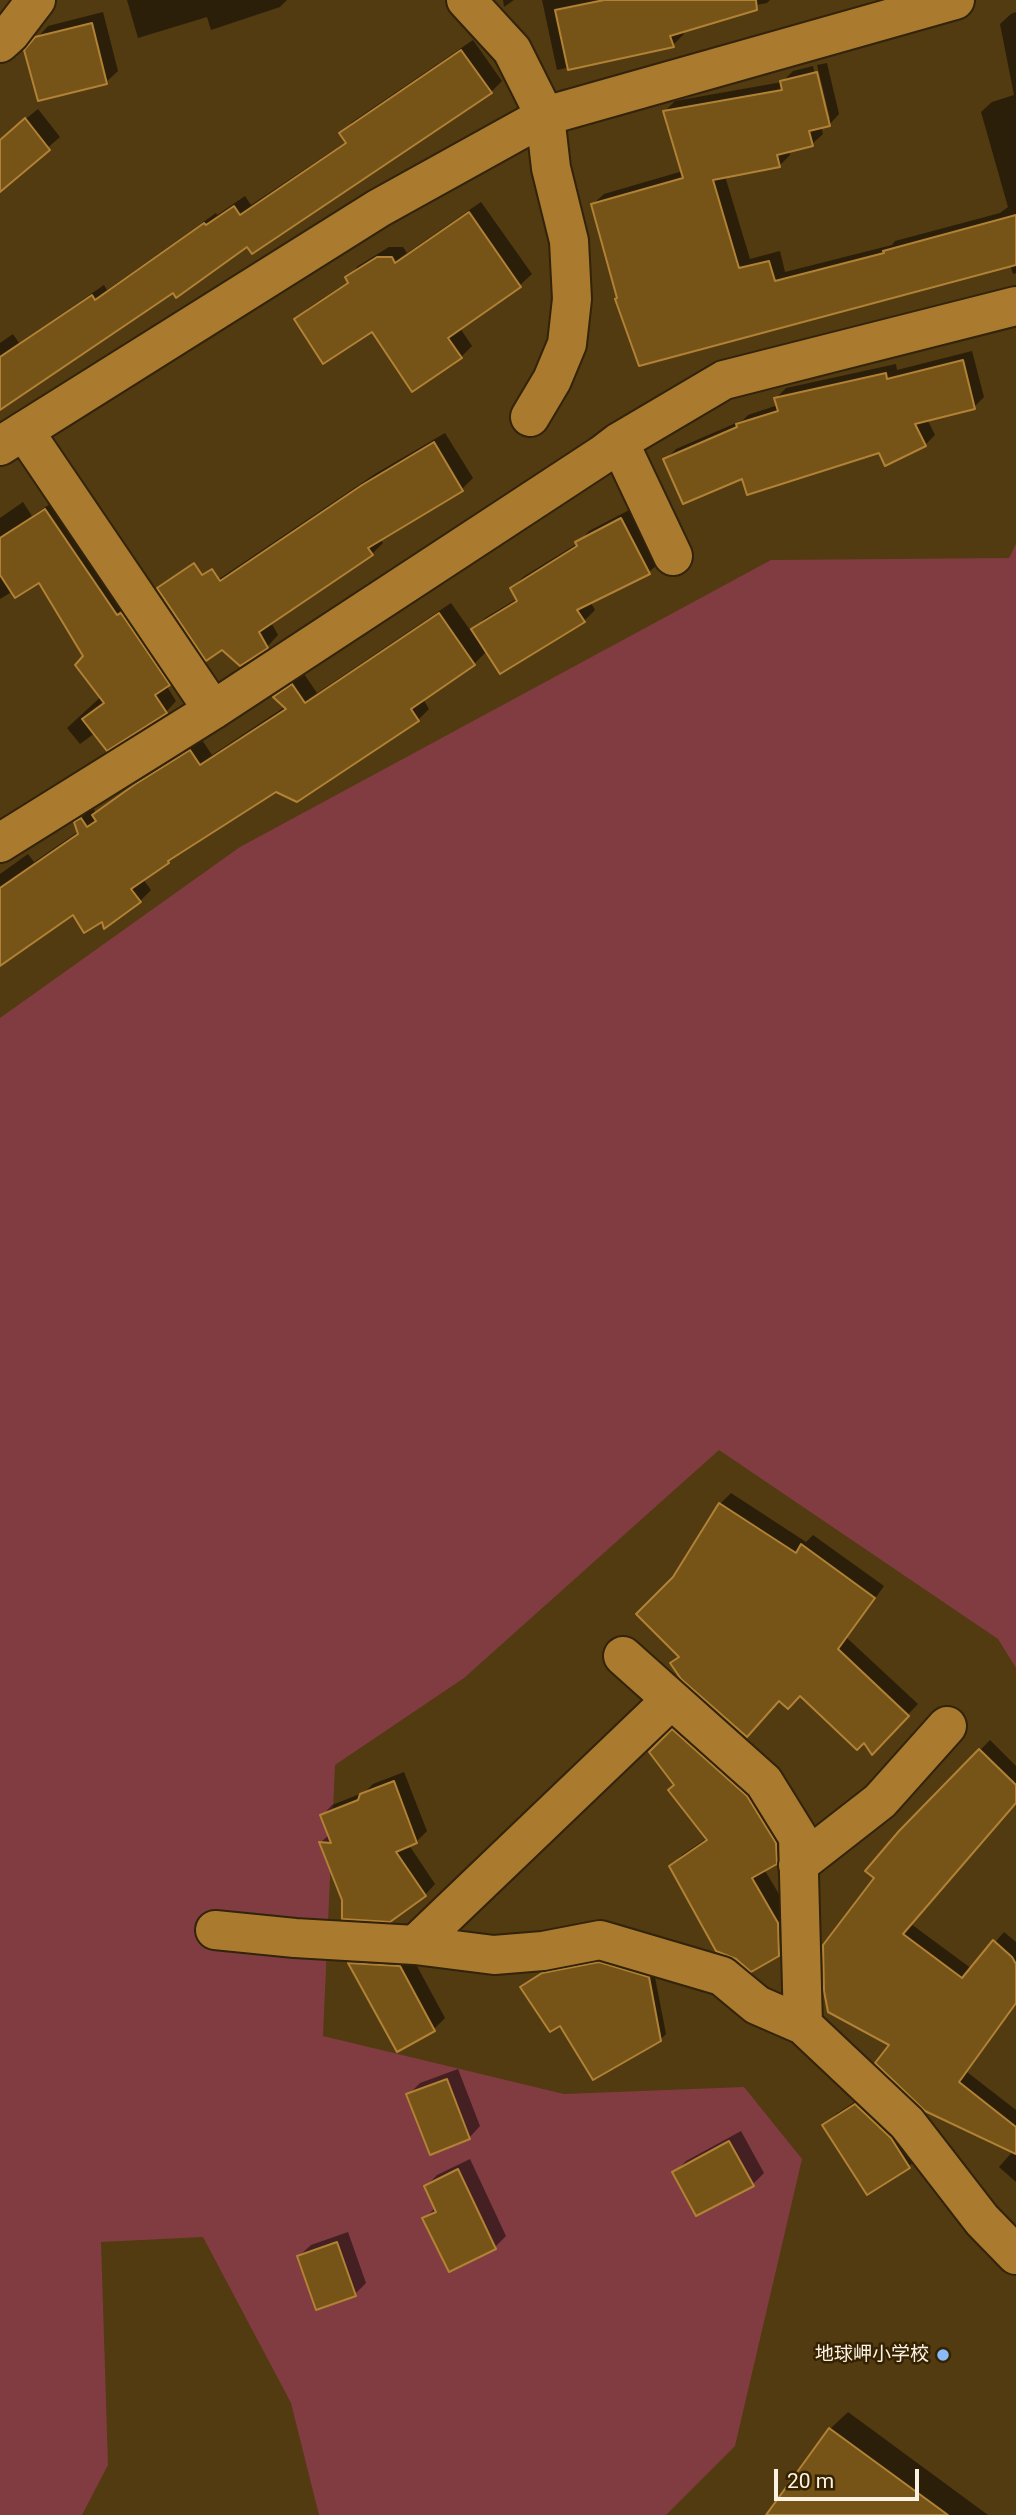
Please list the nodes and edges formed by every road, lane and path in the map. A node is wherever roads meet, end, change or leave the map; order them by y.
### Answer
1 (36, 0) edge
2 (466, 0) edge
3 (955, 0) edge
4 (0, 43) edge
5 (545, 116) junction
6 (1016, 306) edge
7 (530, 416) dead end
8 (12, 438) edge
9 (619, 442) junction
10 (673, 556) dead end
11 (213, 710) junction
12 (0, 843) edge
13 (624, 1656) dead end
14 (671, 1700) junction
15 (947, 1727) dead end
16 (799, 1866) junction
17 (215, 1930) dead end
18 (415, 1945) junction
19 (803, 2025) junction
20 (1016, 2255) edge

1 - 4 street
2 - 5 street
3 - 5 street
5 - 7 street
5 - 8 street
6 - 9 street
8 - 11 street
9 - 10 street
9 - 11 street
11 - 12 street
13 - 14 street
14 - 16 street
14 - 18 street
15 - 16 street
16 - 19 street
17 - 18 street
18 - 19 street
19 - 20 street

